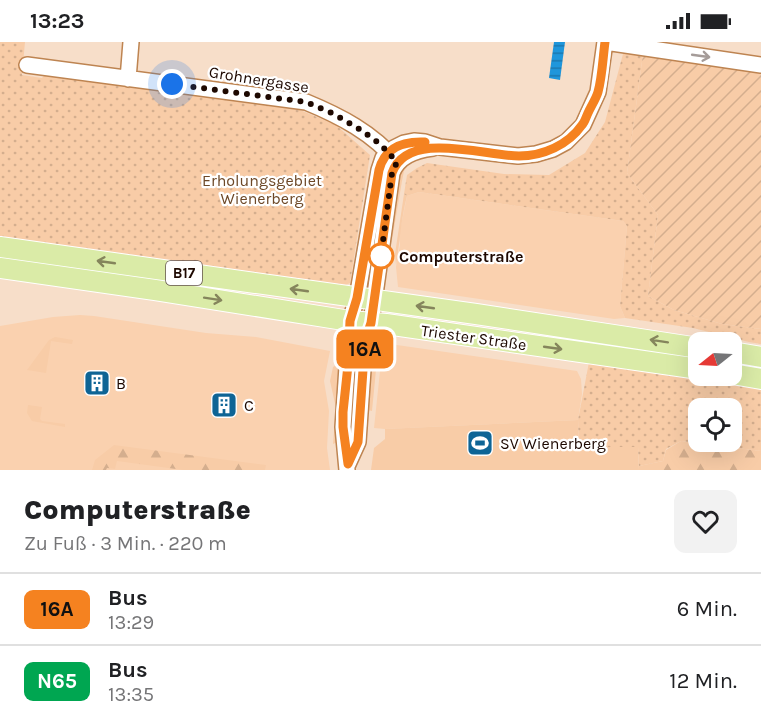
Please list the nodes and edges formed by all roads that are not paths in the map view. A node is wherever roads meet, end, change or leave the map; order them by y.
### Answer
1 (131, 42) edge
2 (605, 42) edge
3 (27, 65) dead end
4 (761, 65) edge
5 (128, 79) junction
6 (393, 157) junction
7 (5, 248) edge
8 (4, 269) edge
9 (366, 299) junction
10 (350, 321) junction
11 (371, 323) junction
12 (688, 346) edge
13 (742, 354) edge
14 (761, 357) edge
15 (688, 367) edge
16 (742, 376) edge
17 (761, 379) edge
18 (347, 467) edge

1 - 5 street
2 -> 4 street
2 - 6 street
3 - 5 street, Grohnergasse
5 - 6 street, Grohnergasse
6 - 9 street
9 -> 7 main road, Triester Straße / B17
8 -> 10 main road, Triester Straße / B17
9 - 10 street
9 - 11 street
12 -> 9 main road, Triester Straße / B17
10 - 11 main road, Triester Straße / B17
10 - 18 street
11 -> 15 main road, Triester Straße / B17
11 - 18 street
13 - 14 main road
16 - 17 main road

